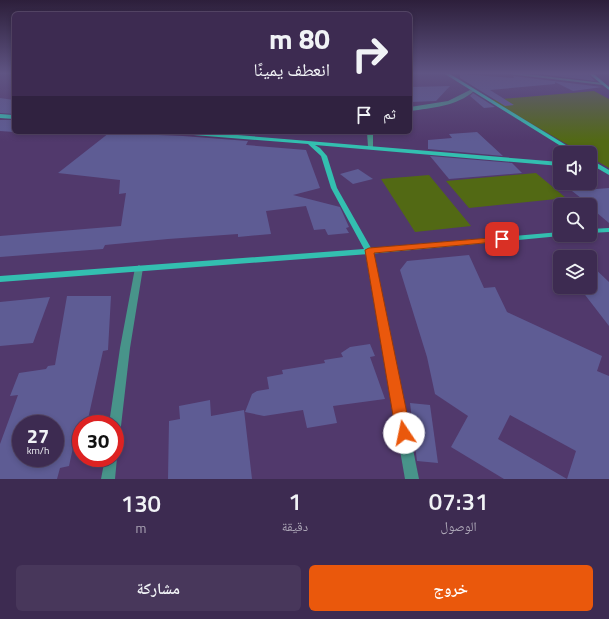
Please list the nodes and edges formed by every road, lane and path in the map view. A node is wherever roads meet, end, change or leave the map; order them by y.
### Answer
1 (465, 96) edge
2 (481, 96) edge
3 (412, 109) edge
4 (0, 116) edge
5 (12, 117) edge
6 (204, 134) edge
7 (370, 134) edge
8 (307, 143) junction
9 (564, 146) edge
10 (371, 147) junction
11 (553, 163) edge
12 (605, 169) edge
13 (609, 173) edge
14 (609, 230) edge
15 (597, 231) edge
16 (553, 235) edge
17 (369, 250) junction
18 (138, 268) junction
19 (0, 280) edge
20 (116, 415) edge
21 (110, 467) edge
22 (108, 479) edge
23 (412, 479) edge

1 - 3 street
2 - 9 street
4 - 5 street
6 - 8 street
7 - 10 street
8 - 10 street
8 - 17 street
10 - 11 street
12 - 13 street
14 - 15 street
16 - 17 street
17 - 18 street
17 - 23 street
18 - 19 street
18 - 20 street
21 - 22 street

